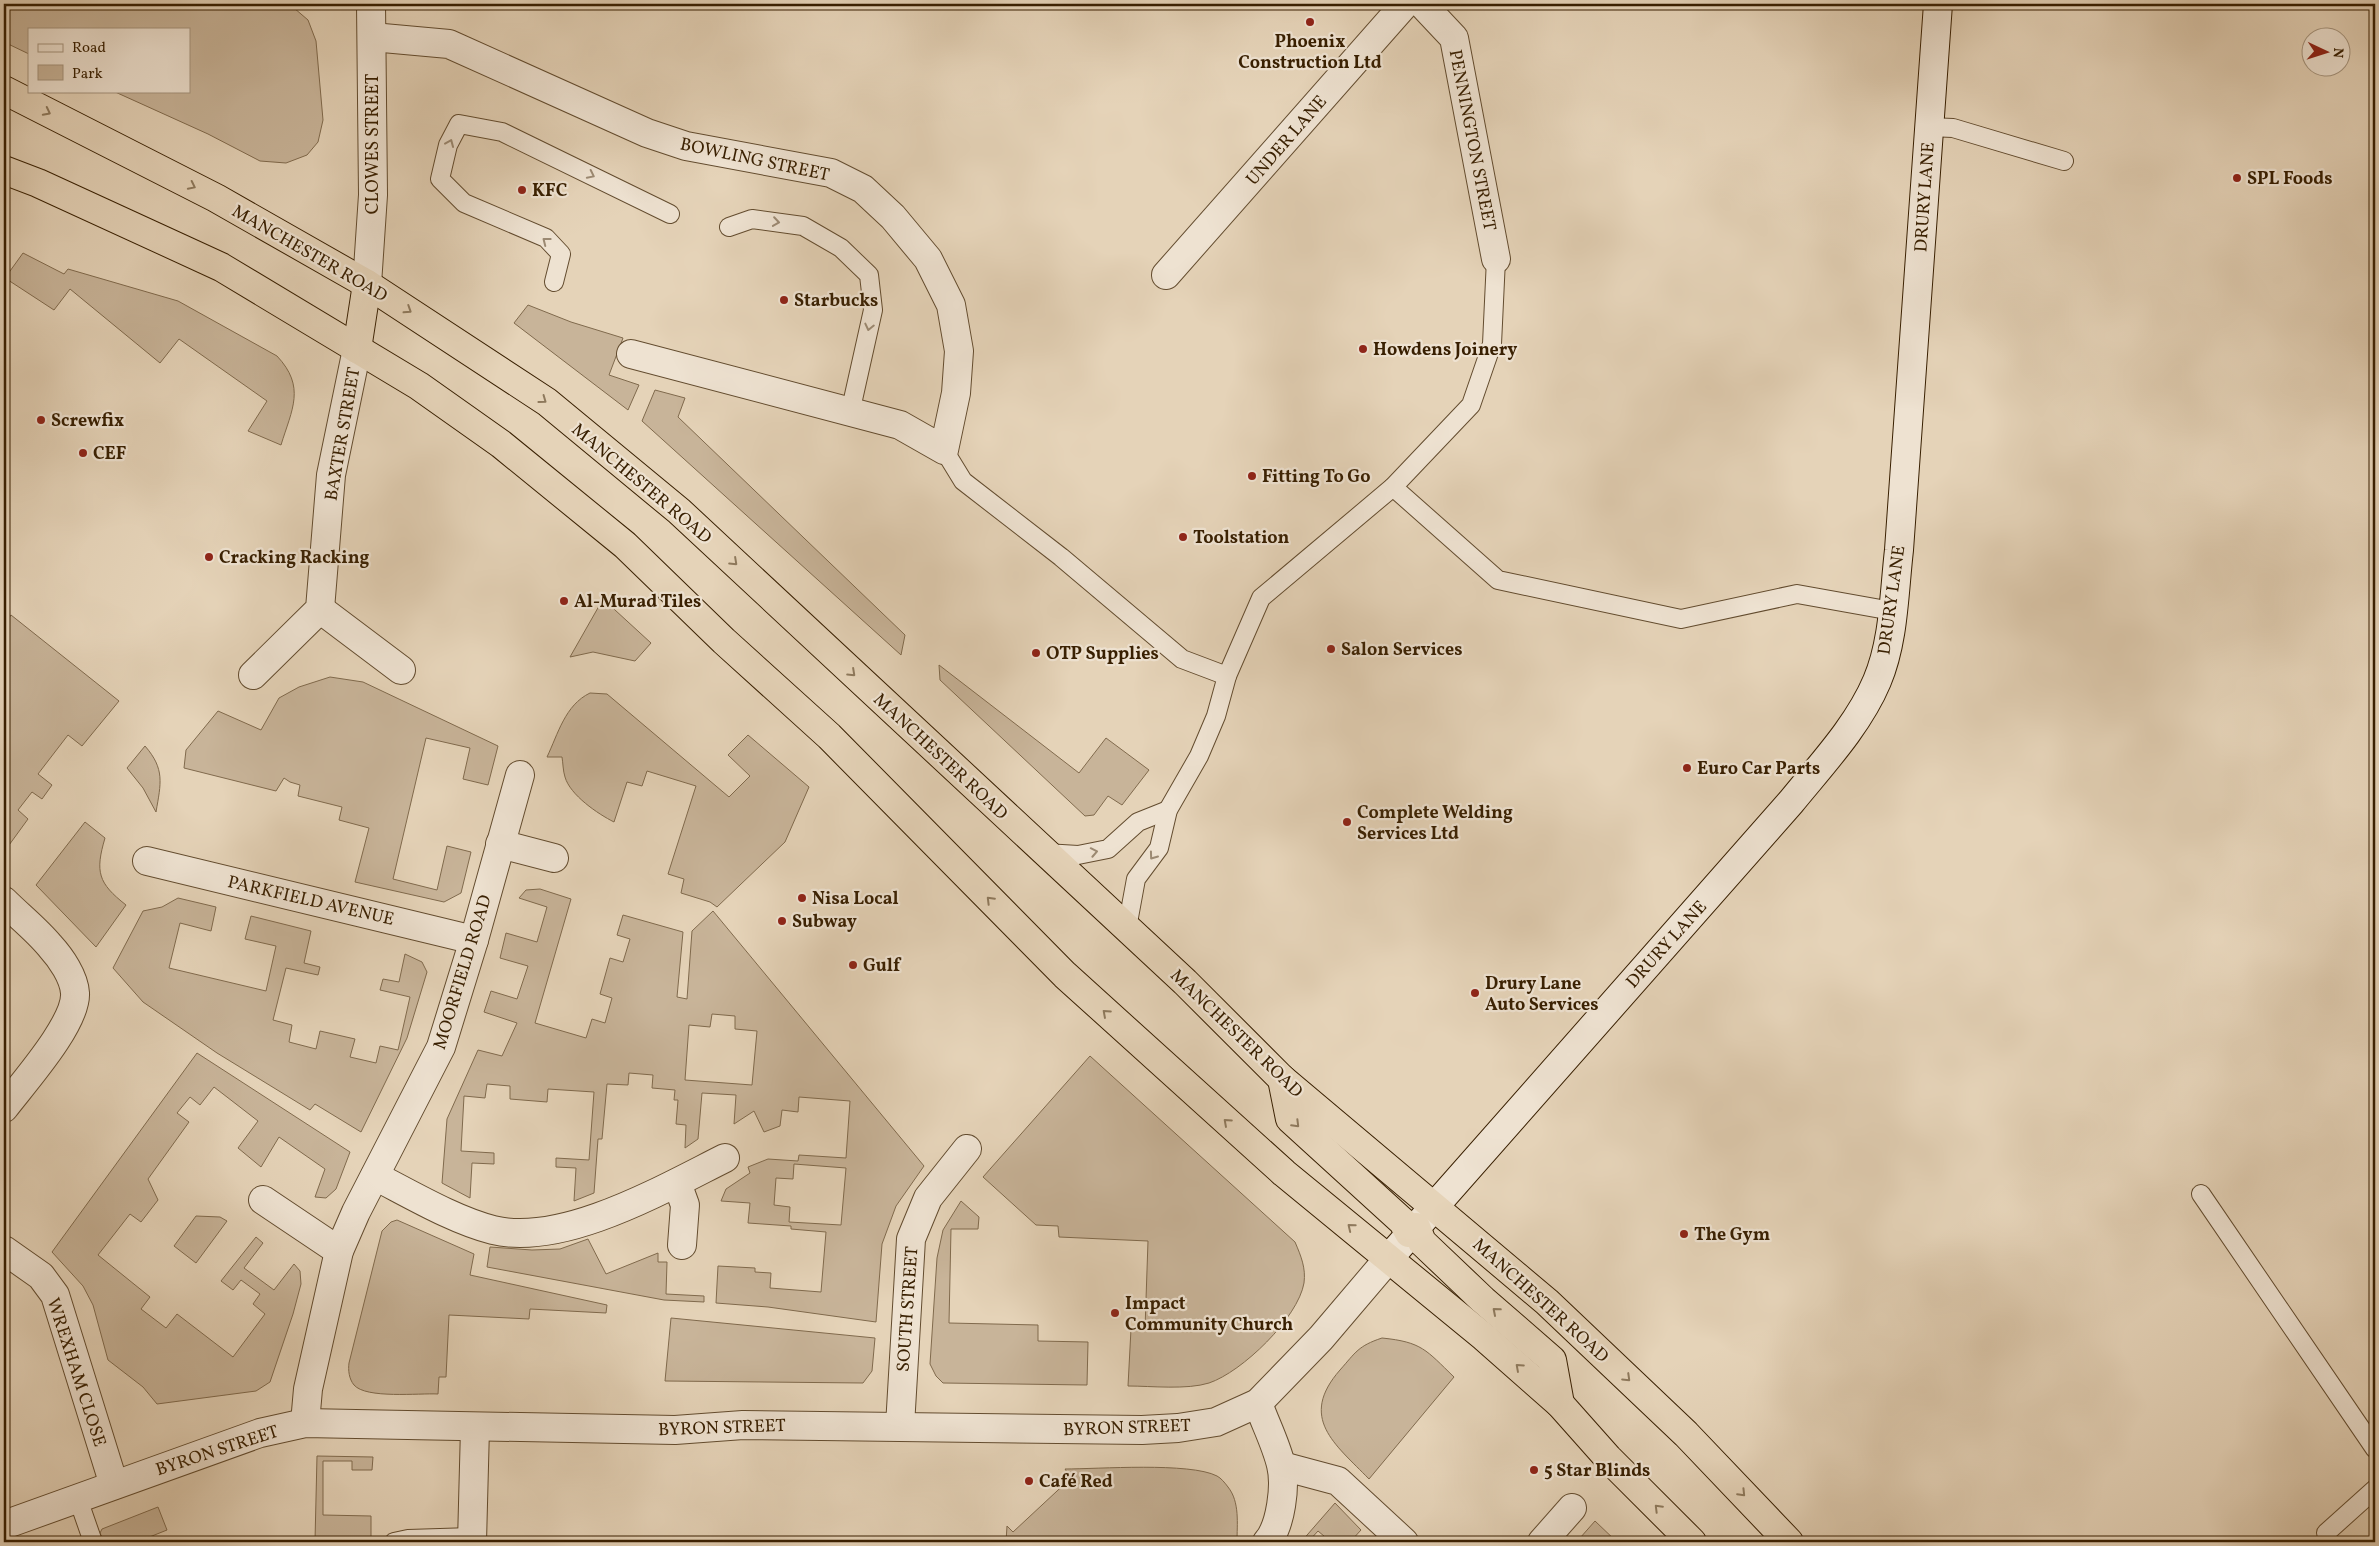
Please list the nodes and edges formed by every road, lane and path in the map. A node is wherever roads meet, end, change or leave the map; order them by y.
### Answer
1 (371, 4) edge
2 (1405, 4) edge
3 (1422, 4) edge
4 (1938, 4) edge
5 (372, 37) junction
6 (4, 90) edge
7 (1929, 127) junction
8 (2064, 161) dead end
9 (4, 170) edge
10 (670, 214) dead end
11 (728, 227) dead end
12 (1496, 259) joint
13 (1166, 275) dead end
14 (554, 282) dead end
15 (367, 284) junction
16 (357, 349) junction
17 (631, 354) dead end
18 (850, 414) junction
19 (944, 450) junction
20 (1393, 487) junction
21 (320, 609) junction
22 (1892, 611) junction
23 (401, 670) dead end
24 (253, 675) dead end
25 (1227, 676) junction
26 (520, 775) dead end
27 (1168, 810) junction
28 (500, 844) junction
29 (1045, 853) junction
30 (554, 858) dead end
31 (147, 861) dead end
32 (4, 901) edge
33 (1127, 928) junction
34 (474, 940) junction
35 (1282, 1079) junction
36 (4, 1108) edge
37 (967, 1149) dead end
38 (725, 1158) dead end
39 (375, 1176) junction
40 (677, 1182) junction
41 (2201, 1194) dead end
42 (263, 1200) dead end
43 (1434, 1206) junction
44 (1412, 1230) junction
45 (682, 1245) dead end
46 (4, 1250) edge
47 (339, 1251) junction
48 (1388, 1258) junction
49 (1258, 1403) junction
50 (1560, 1404) junction
51 (305, 1423) junction
52 (900, 1426) junction
53 (475, 1428) junction
54 (2375, 1449) edge
55 (1282, 1466) junction
56 (114, 1484) junction
57 (2375, 1489) edge
58 (78, 1498) junction
59 (1572, 1508) dead end
60 (4, 1525) edge
61 (2326, 1533) dead end
62 (472, 1540) edge
63 (93, 1542) edge
64 (394, 1542) edge
65 (1267, 1542) edge
66 (1404, 1542) edge
67 (1544, 1542) edge
68 (1692, 1542) edge
69 (1789, 1542) edge

1 - 5 street, CLOWES STREET
2 - 13 street, UNDER LANE
3 - 12 street, PENNINGTON STREET
4 - 7 street, DRURY LANE
5 - 15 street, CLOWES STREET
5 - 19 street, BOWLING STREET
6 -> 15 highway, MANCHESTER ROAD
7 - 8 lane
7 - 22 street, DRURY LANE
9 - 16 highway
14 -> 10 lane
11 -> 18 lane
12 - 20 lane
15 - 16 highway
15 -> 29 highway, MANCHESTER ROAD
16 - 21 street, BAXTER STREET
48 -> 16 highway
17 - 18 street
18 - 19 street
19 - 25 lane
20 - 22 lane
20 - 25 lane
21 - 23 street
21 - 24 street
22 - 43 street, DRURY LANE
25 - 27 lane
26 - 28 street, MOORFIELD ROAD
29 -> 27 lane
27 -> 33 lane
28 - 30 street
28 - 34 street, MOORFIELD ROAD
29 - 33 highway, MANCHESTER ROAD
31 - 34 street, PARKFIELD AVENUE
32 - 36 street
33 - 35 highway, MANCHESTER ROAD
34 - 39 street, MOORFIELD ROAD
35 - 43 highway, MANCHESTER ROAD
35 -> 44 highway
37 - 52 street, SOUTH STREET
38 - 40 street
39 - 40 street
39 - 47 street, MOORFIELD ROAD
40 - 45 street
41 - 54 lane
42 - 47 street
43 - 44 street, DRURY LANE
43 -> 69 highway, MANCHESTER ROAD
44 - 48 street, DRURY LANE
50 -> 44 highway
46 - 56 street, WREXHAM CLOSE
47 - 51 street, MOORFIELD ROAD
48 - 49 street, BYRON STREET
50 -> 48 highway
49 - 52 street, BYRON STREET
49 - 55 street
68 -> 50 highway
51 - 53 street, BYRON STREET
51 - 56 street, BYRON STREET
52 - 53 street, BYRON STREET
53 - 62 street
55 - 65 street
55 - 66 street
56 - 58 street, BYRON STREET
57 - 61 lane
58 - 60 street, BYRON STREET
58 - 63 lane
59 - 67 street
62 - 64 lane

